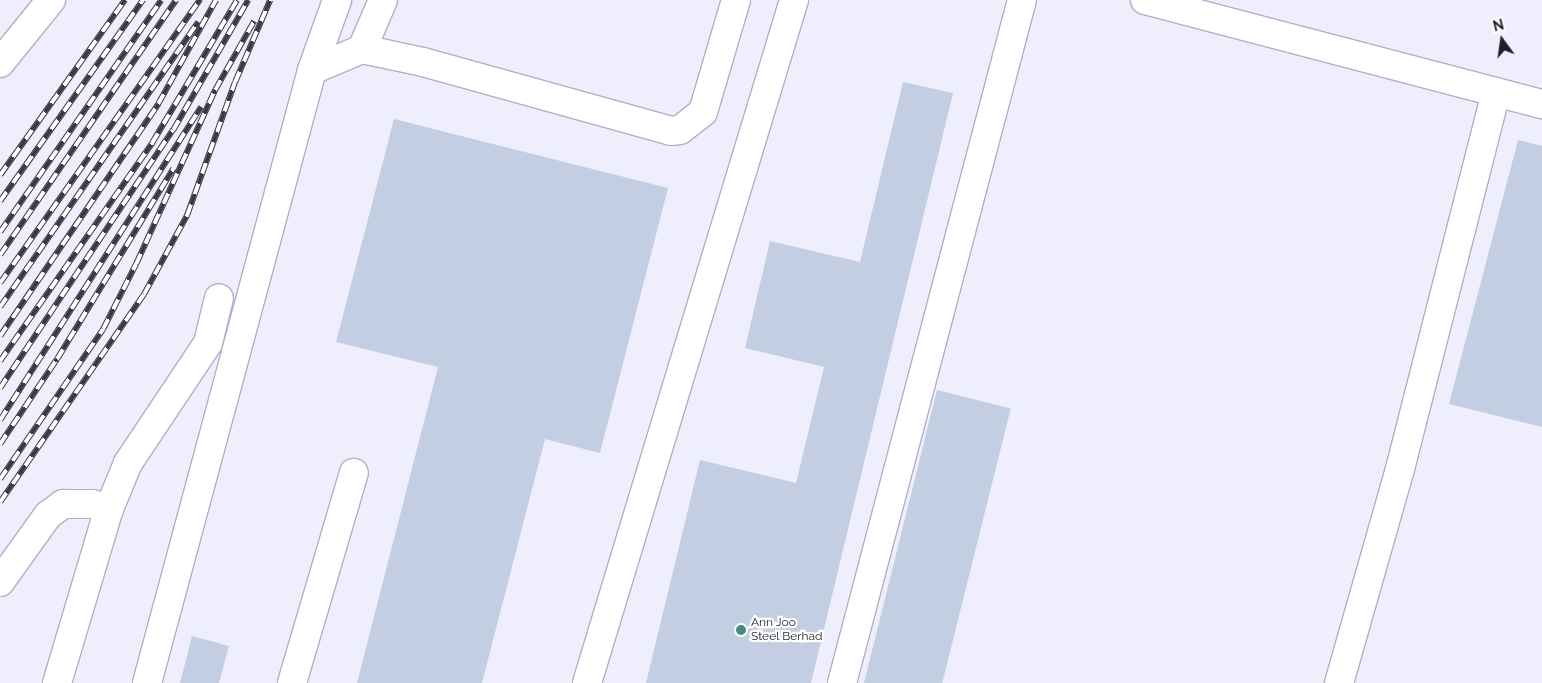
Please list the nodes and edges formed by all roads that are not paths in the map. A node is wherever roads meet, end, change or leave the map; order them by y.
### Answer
1 (51, 0) edge
2 (337, 0) edge
3 (383, 0) edge
4 (736, 0) edge
5 (794, 0) edge
6 (1022, 0) edge
7 (1145, 0) edge
8 (362, 50) junction
9 (0, 64) edge
10 (312, 70) junction
11 (1496, 92) junction
12 (1542, 104) edge
13 (219, 298) dead end
14 (354, 472) dead end
15 (109, 509) junction
16 (0, 582) edge
17 (57, 683) edge
18 (147, 683) edge
19 (292, 683) edge
20 (587, 683) edge
21 (842, 683) edge
22 (1339, 683) edge

1 - 9 lane
2 - 10 lane
3 - 8 lane
4 - 8 lane
5 - 20 lane
6 - 21 lane
7 - 11 lane
8 - 10 lane
10 - 18 lane
11 - 12 lane
11 - 22 lane
13 - 15 lane
14 - 19 lane
15 - 16 lane
15 - 17 lane

